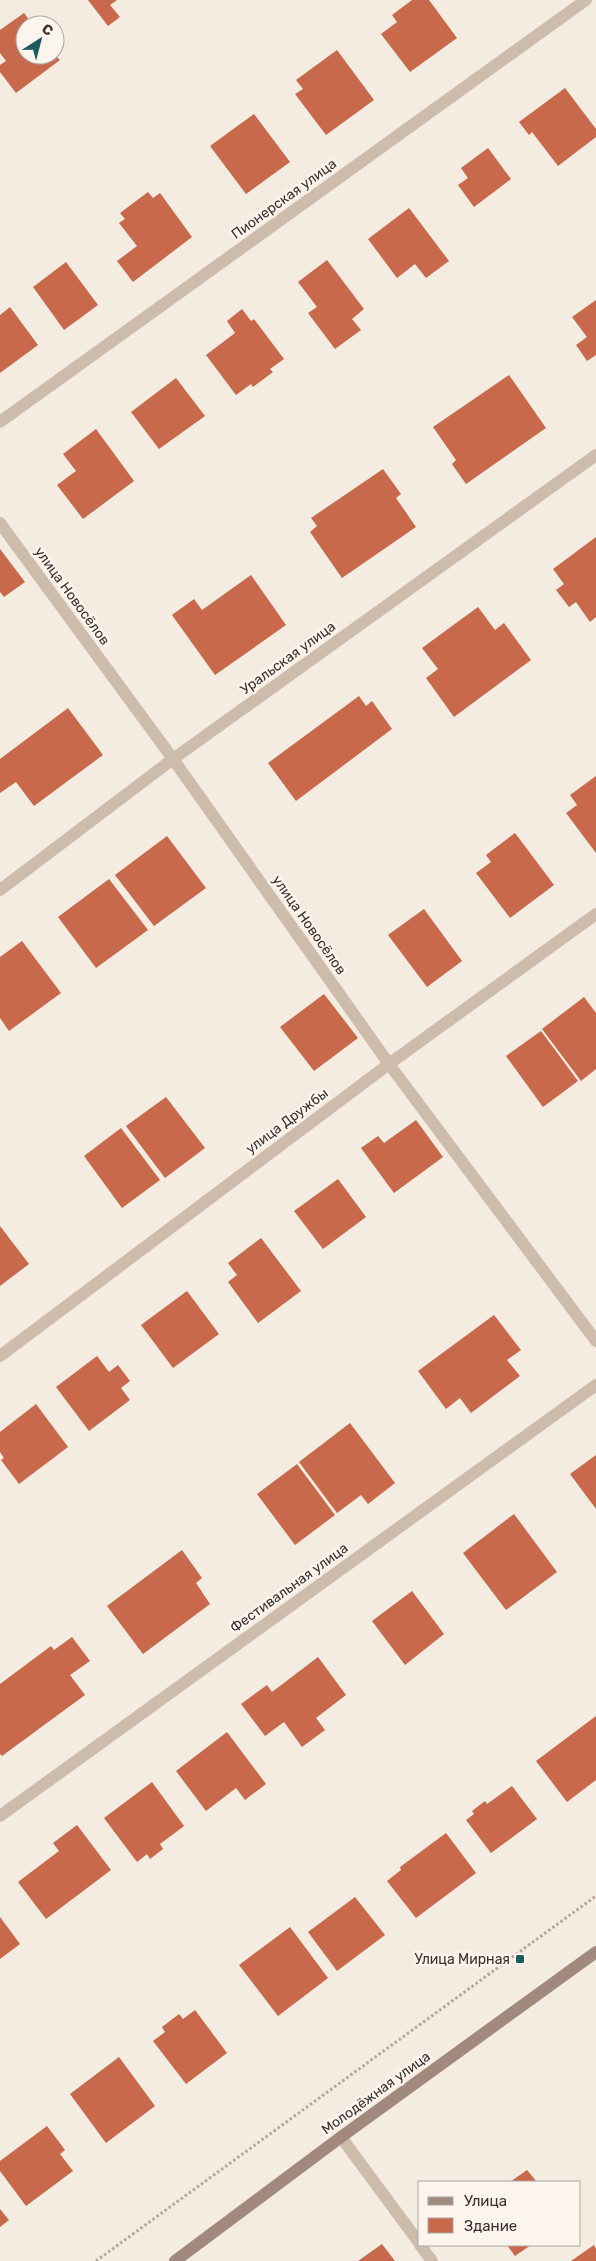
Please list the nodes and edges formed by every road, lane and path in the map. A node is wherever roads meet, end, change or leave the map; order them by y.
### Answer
1 (586, 0) edge
2 (0, 422) edge
3 (596, 456) edge
4 (0, 523) edge
5 (173, 759) junction
6 (0, 890) edge
7 (596, 914) edge
8 (388, 1064) junction
9 (596, 1341) edge
10 (0, 1356) edge
11 (596, 1385) edge
12 (0, 1816) edge
13 (596, 1896) edge
14 (596, 1952) edge
15 (341, 2137) junction
16 (418, 2242) edge
17 (421, 2246) edge
18 (96, 2261) edge
19 (176, 2261) edge
20 (432, 2261) edge

1 - 2 street, Пионерская улица
3 - 5 street, Уральская улица
4 - 5 street, улица Новосёлов
5 - 6 street, Уральская улица
5 - 8 street, улица Новосёлов
7 - 8 street, улица Дружбы
8 - 9 street, улица Новосёлов
8 - 10 street, улица Дружбы
11 - 12 street, Фестивальная улица
13 - 18 path
14 - 15 street, Молодёжная улица
15 - 16 street
15 - 19 street, Молодёжная улица
17 - 20 street

